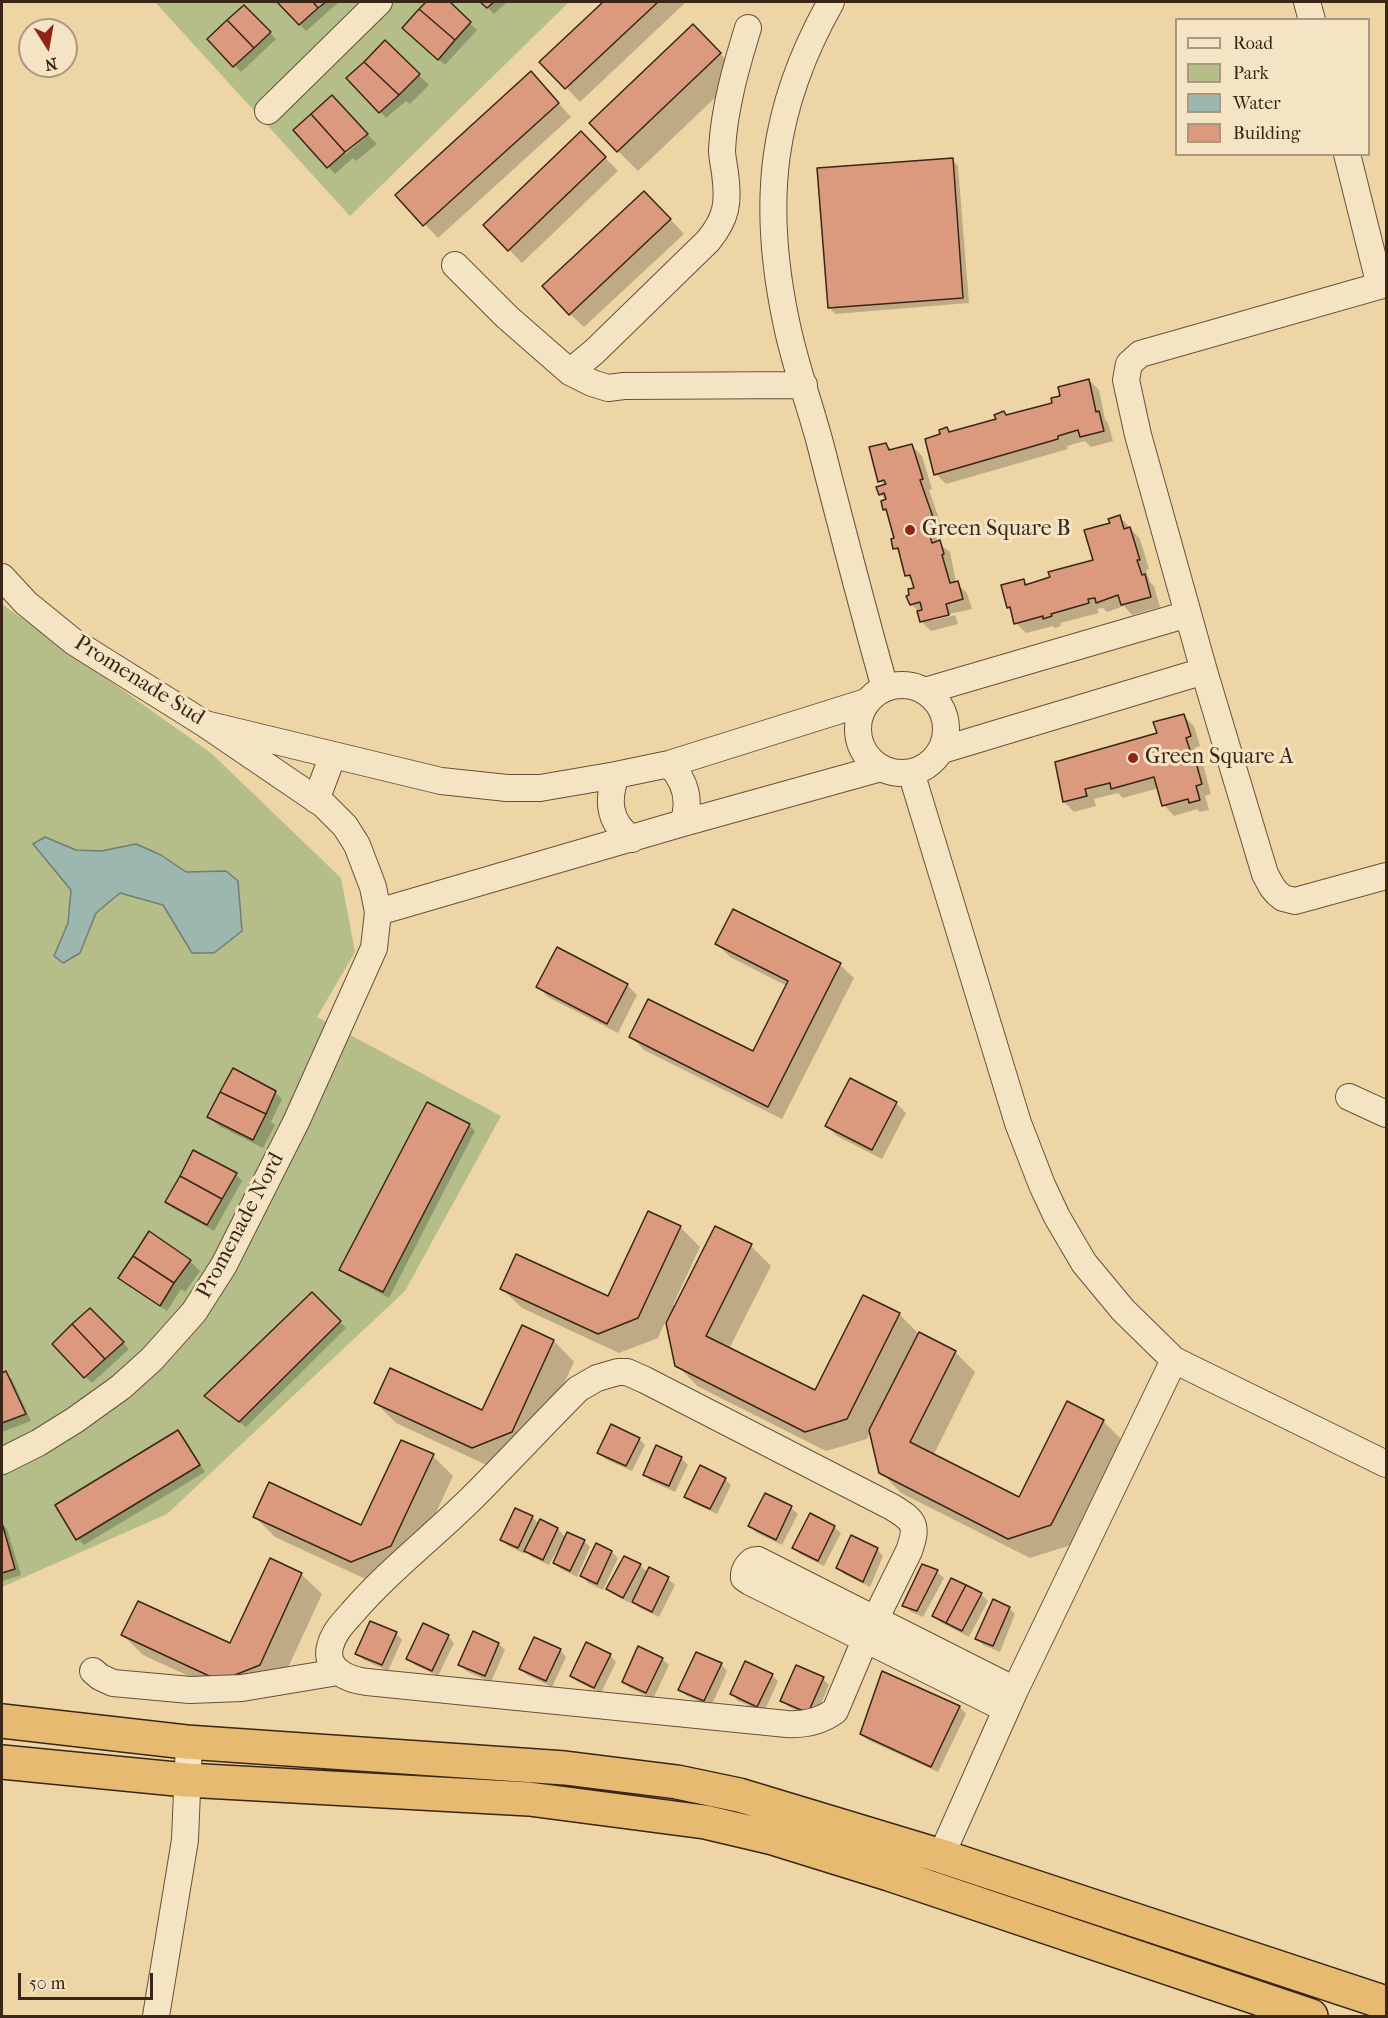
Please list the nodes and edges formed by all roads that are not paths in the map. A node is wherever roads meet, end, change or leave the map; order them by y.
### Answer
1 (379, 2) edge
2 (831, 2) edge
3 (1307, 2) edge
4 (1311, 18) edge
5 (748, 28) dead end
6 (268, 111) dead end
7 (1348, 156) edge
8 (454, 265) dead end
9 (1383, 285) edge
10 (570, 372) junction
11 (804, 385) junction
12 (2, 577) edge
13 (1188, 614) junction
14 (1204, 671) junction
15 (925, 691) junction
16 (875, 695) junction
17 (205, 724) junction
18 (942, 750) junction
19 (333, 755) junction
20 (669, 764) junction
21 (880, 768) junction
22 (911, 772) junction
23 (616, 775) junction
24 (316, 800) junction
25 (683, 823) junction
26 (632, 838) junction
27 (1386, 876) edge
28 (378, 912) junction
29 (1349, 1097) dead end
30 (1386, 1114) edge
31 (1174, 1360) junction
32 (2, 1461) edge
33 (1386, 1464) edge
34 (870, 1630) junction
35 (93, 1671) dead end
36 (338, 1672) junction
37 (1010, 1700) junction
38 (2, 1721) edge
39 (189, 1743) junction
40 (2, 1762) edge
41 (186, 1779) junction
42 (941, 1856) junction
43 (1386, 2003) edge
44 (156, 2016) edge
45 (1311, 2016) edge

1 - 6 street
2 - 11 street
3 - 4 street
5 - 10 street
7 - 9 street
8 - 10 street
9 - 13 street
10 - 11 street
11 - 16 street
12 - 17 street, Promenade Sud
13 - 14 street
13 - 15 street
14 - 18 street
14 - 27 street
15 - 16 street
15 - 18 street
16 - 20 street
16 - 21 street
17 - 19 street, Promenade Sud
17 - 24 street
18 - 22 street
19 - 23 street, Promenade Sud
19 - 24 street
20 - 23 street
20 - 25 street
21 - 22 street
21 - 25 street
22 - 31 street
23 - 26 street
24 - 28 street
25 - 26 street
26 - 28 street
28 - 32 street, Promenade Nord
29 - 30 street
31 - 33 street
31 - 37 street
34 - 36 street
34 - 36 street
34 - 37 street
35 - 36 street
37 - 42 street
38 - 39 highway
39 - 41 street
39 - 42 highway
40 - 41 highway
41 - 44 street
41 - 45 highway
42 - 43 highway

